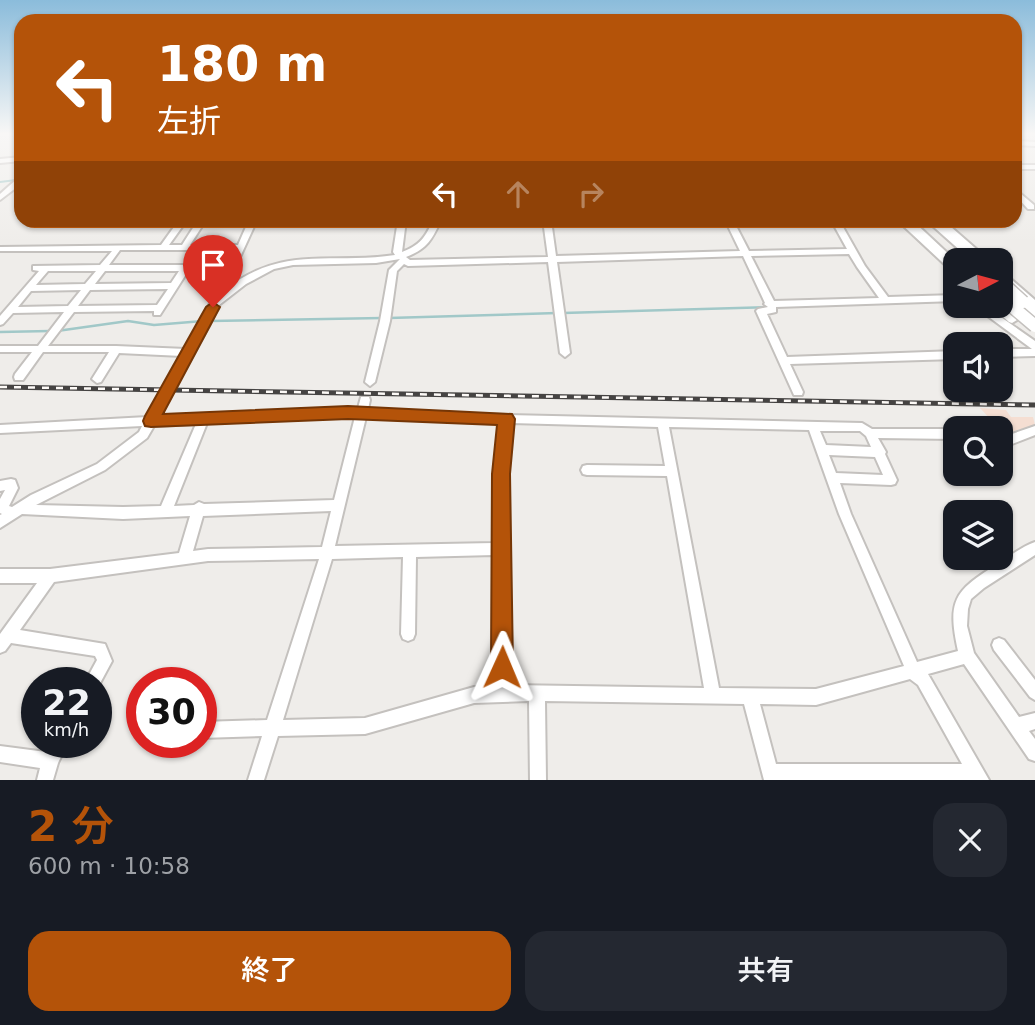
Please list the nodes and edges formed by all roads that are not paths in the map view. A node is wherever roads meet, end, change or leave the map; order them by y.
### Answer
1 (14, 186) edge
2 (0, 198) edge
3 (177, 228) edge
4 (197, 228) edge
5 (249, 228) edge
6 (401, 228) edge
7 (436, 228) edge
8 (548, 228) edge
9 (733, 228) edge
10 (839, 228) edge
11 (912, 228) edge
12 (922, 228) edge
13 (931, 228) edge
14 (940, 228) edge
15 (947, 228) edge
16 (185, 247) junction
17 (206, 247) junction
18 (240, 247) junction
19 (163, 248) junction
20 (945, 248) edge
21 (954, 248) edge
22 (963, 248) edge
23 (971, 248) edge
24 (0, 249) edge
25 (117, 249) junction
26 (851, 251) junction
27 (746, 254) junction
28 (943, 257) edge
29 (401, 259) junction
30 (552, 259) junction
31 (36, 268) dead end
32 (46, 268) junction
33 (103, 268) junction
34 (185, 268) junction
35 (173, 286) junction
36 (1013, 286) edge
37 (29, 288) junction
38 (88, 288) junction
39 (1013, 294) edge
40 (1025, 297) junction
41 (943, 298) edge
42 (1013, 298) edge
43 (1013, 299) edge
44 (885, 300) junction
45 (1035, 305) edge
46 (213, 307) junction
47 (771, 307) junction
48 (1013, 309) edge
49 (10, 310) junction
50 (71, 310) junction
51 (1013, 315) edge
52 (1035, 316) edge
53 (996, 318) edge
54 (1011, 318) edge
55 (0, 322) edge
56 (1035, 328) edge
57 (1035, 340) edge
58 (1035, 345) edge
59 (0, 349) edge
60 (41, 349) junction
61 (116, 349) junction
62 (1035, 352) edge
63 (187, 353) junction
64 (565, 353) dead end
65 (1013, 353) edge
66 (943, 355) edge
67 (783, 361) junction
68 (19, 377) dead end
69 (97, 379) dead end
70 (370, 383) dead end
71 (798, 392) dead end
72 (365, 400) dead end
73 (361, 415) junction
74 (203, 419) junction
75 (506, 419) junction
76 (151, 421) junction
77 (663, 423) junction
78 (813, 426) junction
79 (0, 429) edge
80 (1035, 430) edge
81 (870, 433) junction
82 (943, 434) edge
83 (1013, 439) edge
84 (822, 450) junction
85 (880, 452) junction
86 (587, 470) dead end
87 (672, 471) junction
88 (832, 478) junction
89 (0, 486) edge
90 (340, 505) junction
91 (199, 508) junction
92 (17, 510) junction
93 (166, 510) junction
94 (0, 522) edge
95 (1035, 548) edge
96 (503, 549) junction
97 (410, 551) junction
98 (327, 553) junction
99 (184, 558) junction
100 (0, 576) edge
101 (50, 576) junction
102 (408, 634) dead end
103 (4, 640) edge
104 (999, 645) dead end
105 (967, 656) junction
106 (102, 667) edge
107 (914, 672) junction
108 (1035, 692) edge
109 (537, 693) junction
110 (501, 694) junction
111 (713, 696) junction
112 (750, 697) junction
113 (1035, 721) edge
114 (1016, 726) junction
115 (270, 729) junction
116 (217, 730) edge
117 (1035, 753) edge
118 (0, 754) edge
119 (52, 758) edge
120 (50, 761) junction
121 (771, 776) edge
122 (979, 776) edge
123 (45, 780) edge
124 (256, 780) edge
125 (538, 780) edge

1 - 2 street
3 - 19 street
4 - 16 street
5 - 18 street
6 - 29 street
7 - 29 street
8 - 30 street
9 - 27 street
10 - 26 street
11 - 28 highway
12 - 20 highway
13 - 21 highway
14 - 22 highway
15 - 23 street
16 - 17 street
16 - 19 street
17 - 18 street
17 - 34 street
18 - 46 street
19 - 25 street
24 - 25 street
25 - 33 street
26 - 27 street
26 - 44 street
27 - 30 street
27 - 47 street
29 - 30 street
29 - 46 street
29 - 70 street
30 - 64 street
31 - 32 street
32 - 33 street
32 - 37 street
33 - 34 street
33 - 38 street
34 - 35 street
35 - 38 street
35 - 50 street
36 - 40 street
37 - 38 street
37 - 49 street
38 - 50 street
39 - 52 highway, bridge
40 - 42 street
40 - 45 street
41 - 44 street
43 - 52 highway, bridge
44 - 47 street
46 - 63 street
47 - 67 street
48 - 56 highway, bridge
49 - 50 street
49 - 55 street
50 - 60 street
51 - 56 highway, bridge
53 - 58 street
54 - 57 street
59 - 60 street
60 - 61 street
60 - 68 street
61 - 63 street
61 - 69 street
62 - 65 street
63 - 76 street
66 - 67 street
67 - 71 street
72 - 73 street
73 - 74 street
73 - 75 street
73 - 90 street
74 - 76 street
74 - 93 street
75 - 77 street
75 - 96 street
76 - 79 street
76 - 92 street
77 - 78 street
77 - 87 street
78 - 81 street
78 - 84 street
80 - 83 street
81 - 82 street
81 - 85 street
84 - 85 street
84 - 88 street
85 - 88 street
86 - 87 street
87 - 111 street
88 - 107 street
89 - 92 street
90 - 91 street
90 - 98 street
91 - 93 street
91 - 99 street
92 - 93 street
92 - 94 street
95 - 105 street
96 - 97 street
96 - 110 street
97 - 98 street
97 - 102 street
98 - 99 street
98 - 115 street
99 - 101 street
100 - 101 street
101 - 103 street
103 - 106 street
104 - 108 street
105 - 107 street
105 - 114 street
107 - 112 street
107 - 122 street
109 - 110 street
109 - 111 street
109 - 125 street
110 - 115 street
111 - 112 street
112 - 121 street
113 - 114 street
114 - 117 street
115 - 116 street
115 - 124 street
118 - 120 street
119 - 120 street
120 - 123 street
121 - 122 street

